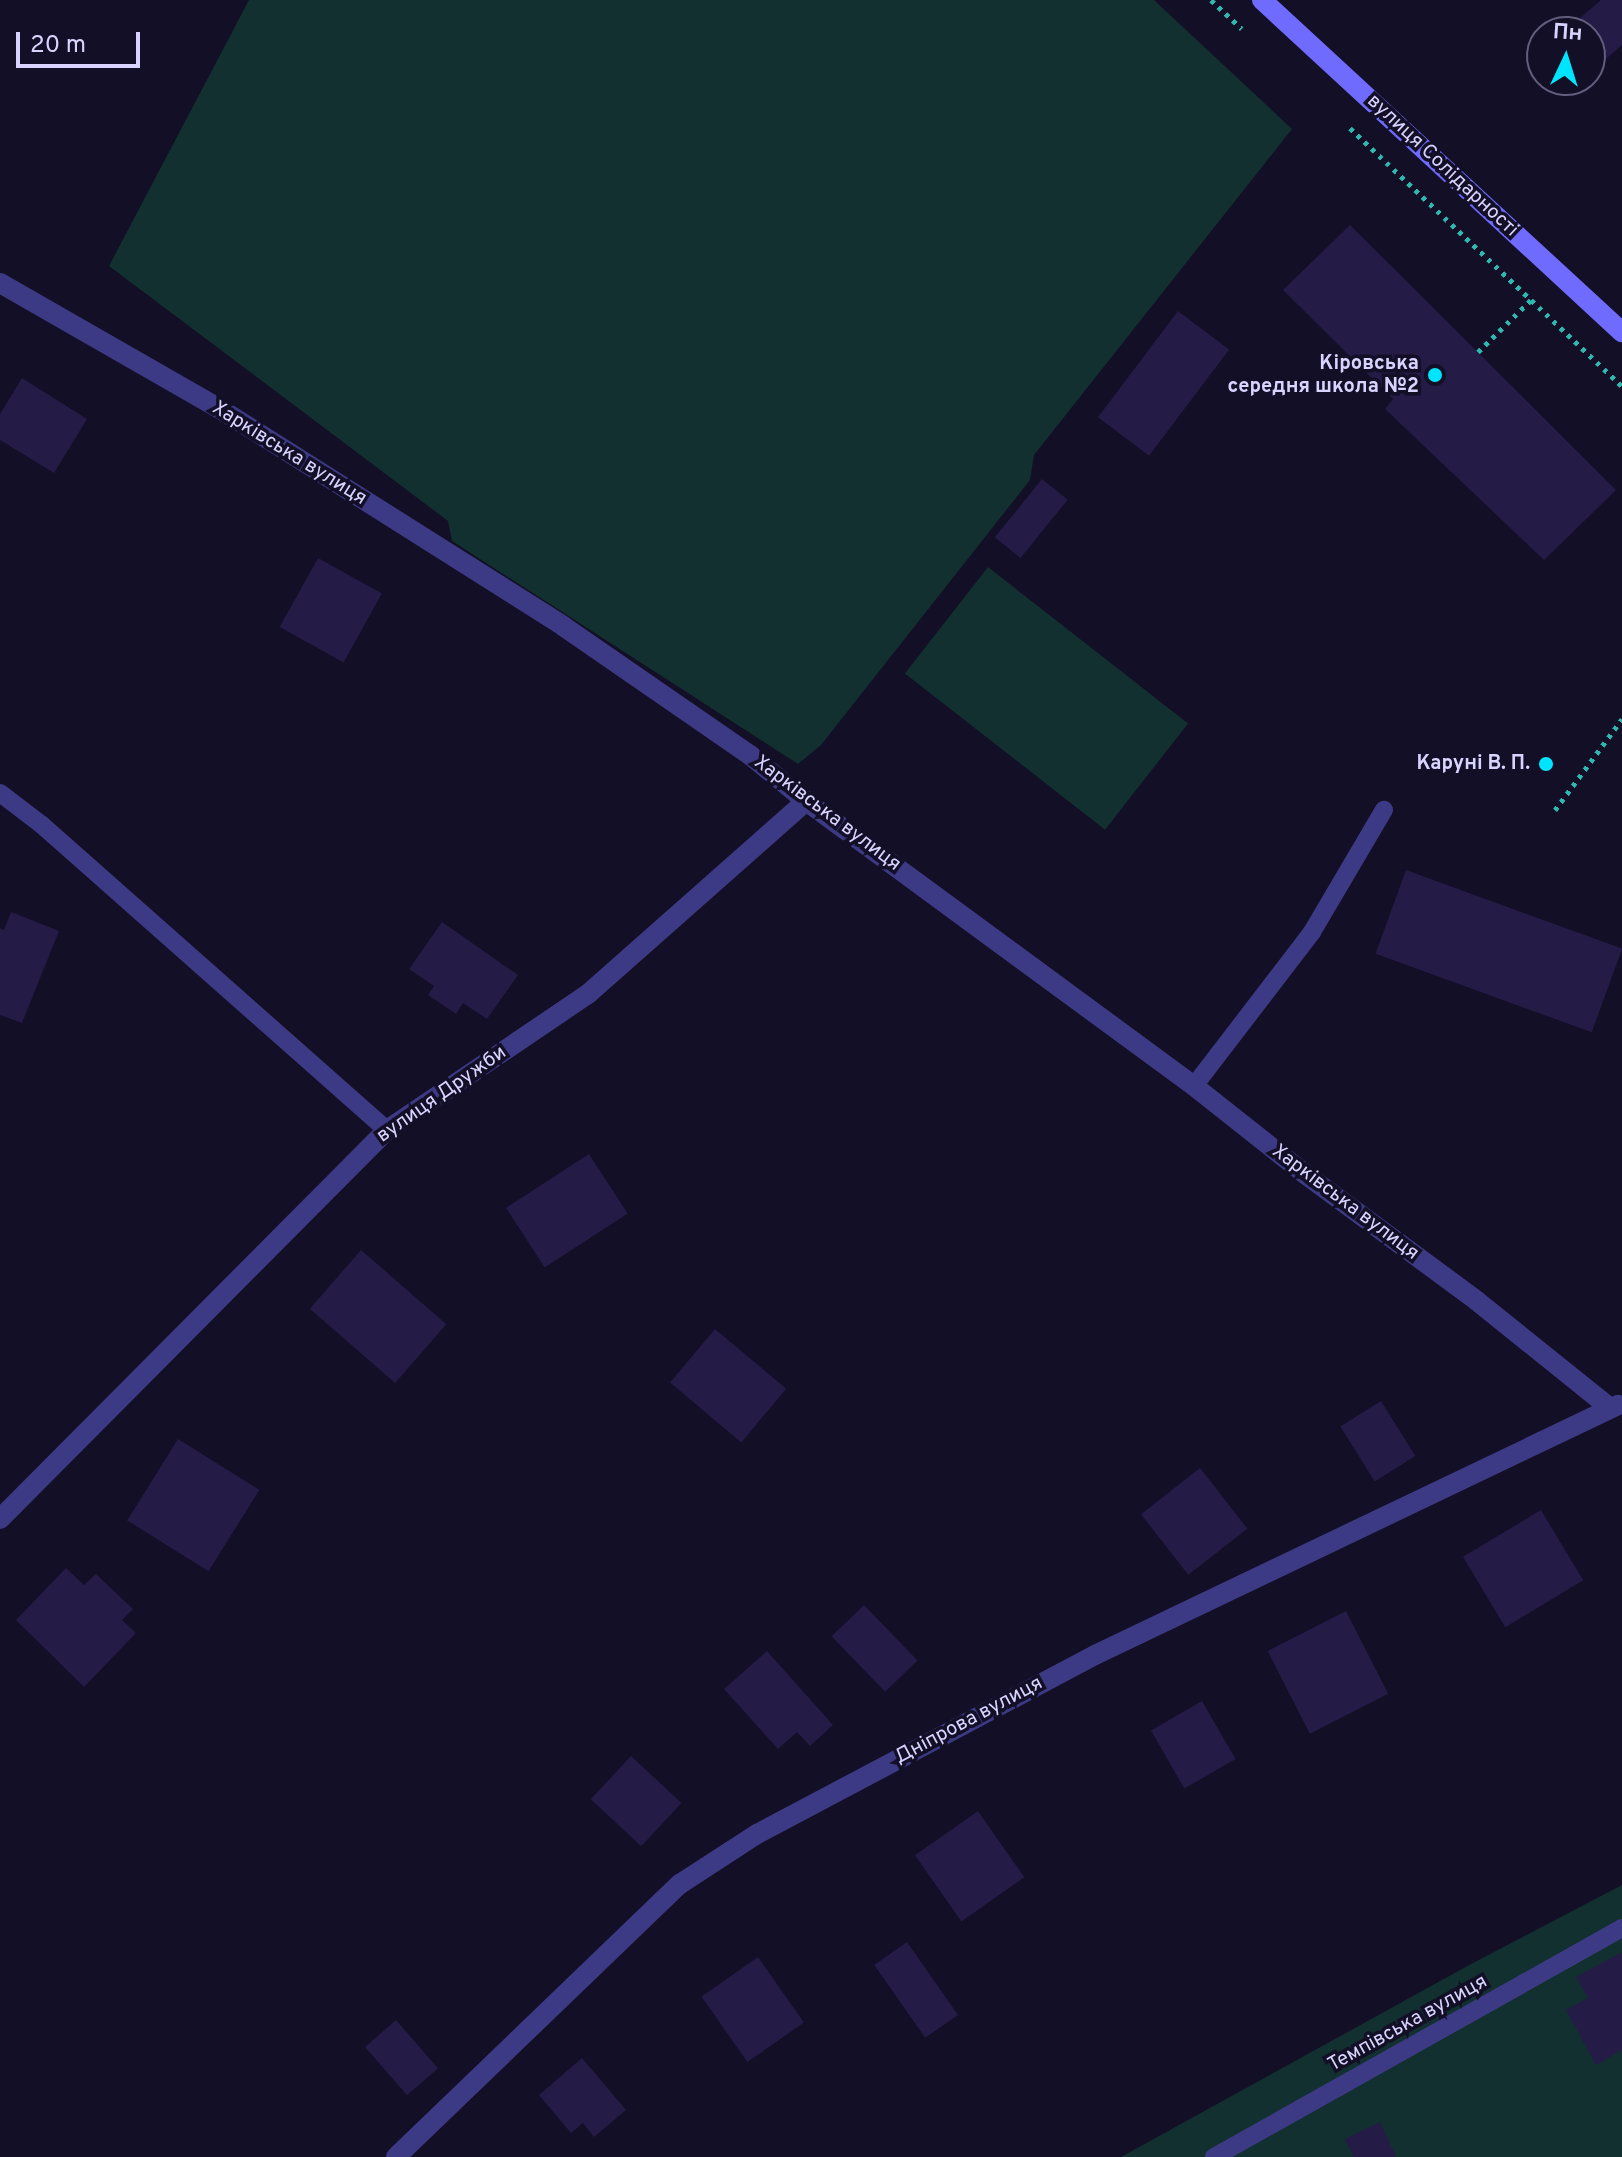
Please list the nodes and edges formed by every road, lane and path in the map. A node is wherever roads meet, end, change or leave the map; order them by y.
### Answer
1 (1211, 0) edge
2 (1262, 0) edge
3 (1244, 30) dead end
4 (1343, 122) dead end
5 (0, 283) edge
6 (1531, 300) junction
7 (1622, 332) edge
8 (1478, 352) dead end
9 (1622, 386) edge
10 (1622, 719) edge
11 (0, 793) edge
12 (806, 801) junction
13 (1384, 810) dead end
14 (1555, 810) dead end
15 (1194, 1086) junction
16 (387, 1130) junction
17 (1616, 1406) edge
18 (0, 1519) edge
19 (1622, 1928) edge
20 (396, 2157) edge
21 (1214, 2157) edge

1 - 3 path
2 - 7 main road, вулиця Солідарності
4 - 6 path
5 - 12 street, Харківська вулиця
6 - 8 path
6 - 9 path
10 - 14 path
11 - 16 lane
12 - 15 street, Харківська вулиця
12 - 16 street, вулиця Дружби
13 - 15 lane
15 - 17 street, Харківська вулиця
16 - 18 street, вулиця Дружби
17 - 20 street, Дніпрова вулиця
19 - 21 lane, Темпівська вулиця

